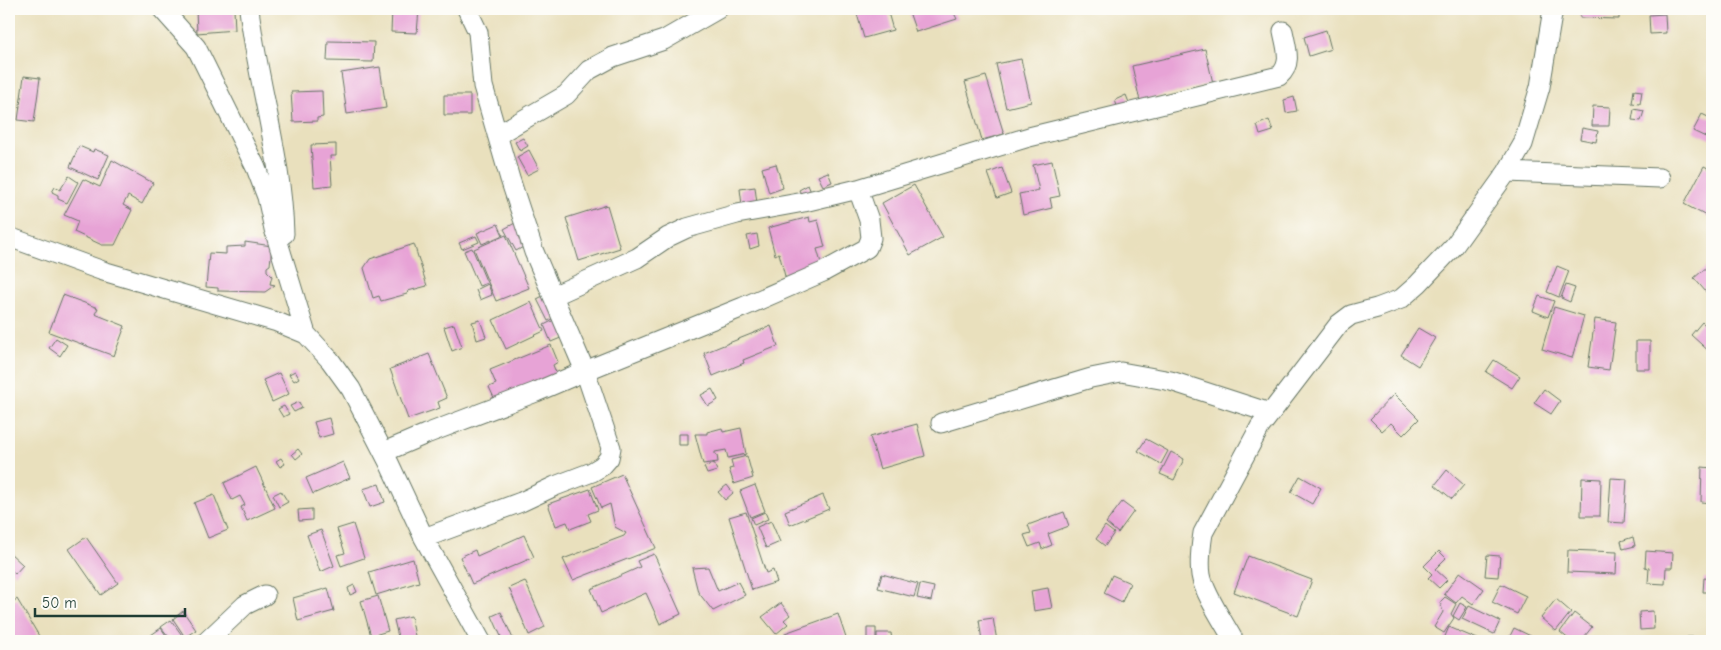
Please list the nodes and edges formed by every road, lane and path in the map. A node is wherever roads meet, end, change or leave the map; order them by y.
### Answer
1 (162, 9) edge
2 (249, 9) edge
3 (467, 9) edge
4 (718, 9) edge
5 (1553, 9) edge
6 (1283, 32) dead end
7 (497, 135) junction
8 (1507, 172) junction
9 (1660, 178) dead end
10 (858, 189) junction
11 (9, 237) edge
12 (285, 268) junction
13 (553, 296) junction
14 (306, 334) junction
15 (585, 371) junction
16 (1270, 412) junction
17 (941, 423) dead end
18 (384, 452) junction
19 (424, 538) junction
20 (265, 595) dead end
21 (206, 641) edge
22 (481, 641) edge
23 (1234, 641) edge

1 - 12 street
2 - 12 street
3 - 7 street
4 - 7 street
5 - 8 street
6 - 10 street
7 - 13 street
8 - 9 street
8 - 16 street
10 - 13 street
10 - 15 street
11 - 14 street
12 - 14 street
13 - 15 street
14 - 18 street
15 - 18 street
15 - 19 street
16 - 17 street
16 - 23 street
18 - 19 street
19 - 22 street
20 - 21 street

